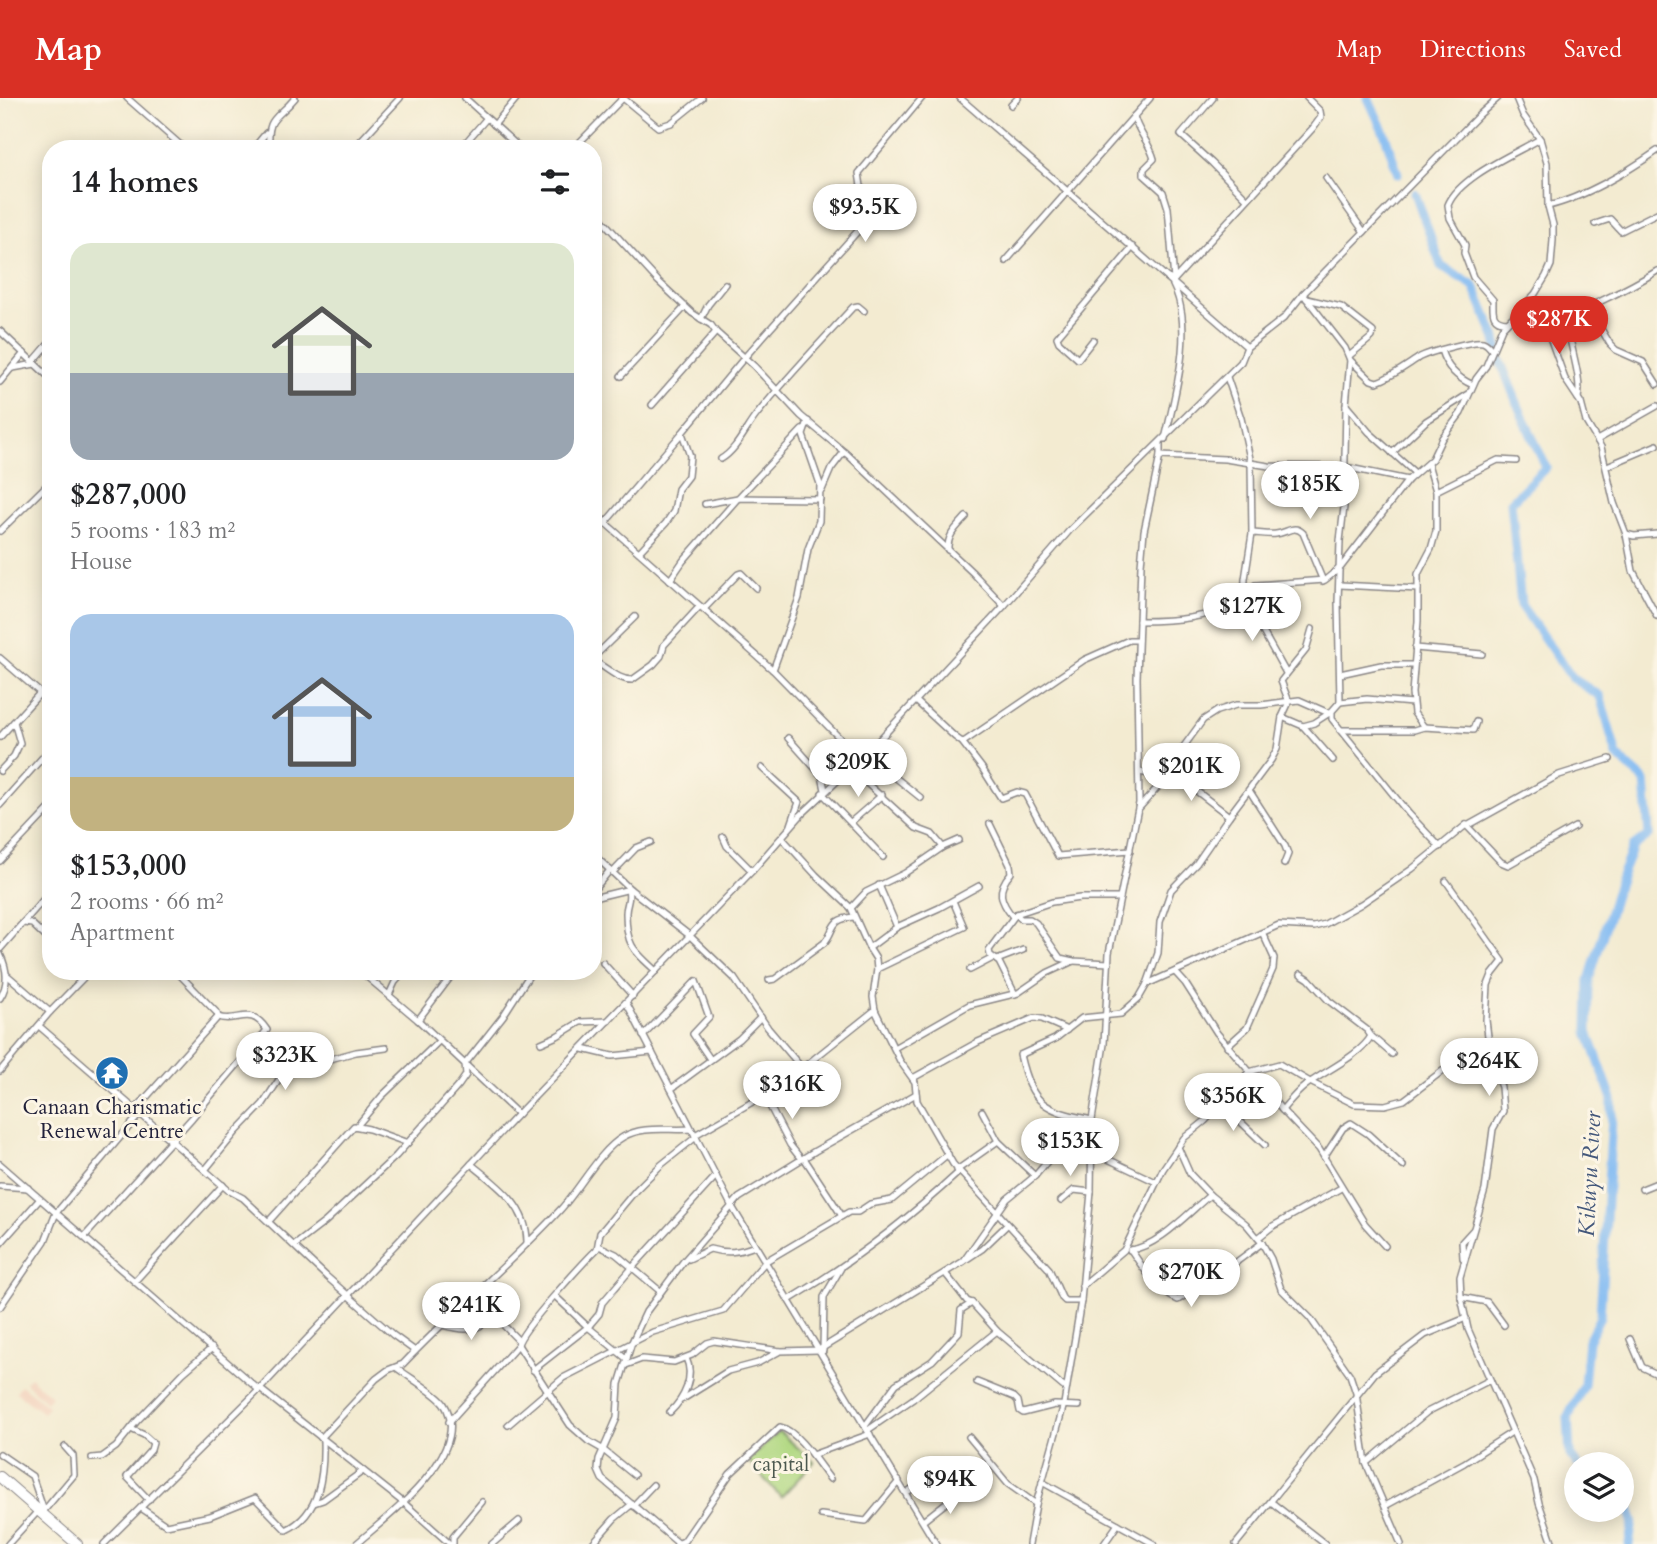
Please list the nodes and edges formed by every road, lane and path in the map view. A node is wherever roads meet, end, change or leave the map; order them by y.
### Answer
1 (127, 98) edge
2 (295, 98) edge
3 (401, 98) edge
4 (465, 98) edge
5 (517, 98) edge
6 (702, 98) edge
7 (922, 98) edge
8 (960, 98) edge
9 (973, 98) edge
10 (1018, 98) edge
11 (1150, 98) edge
12 (1213, 98) edge
13 (1307, 98) edge
14 (1498, 98) edge
15 (1516, 98) edge
16 (967, 104) junction
17 (1011, 105) dead end
18 (1134, 116) junction
19 (486, 119) junction
20 (494, 125) junction
21 (268, 131) junction
22 (1540, 139) junction
23 (175, 140) edge
24 (260, 140) edge
25 (268, 140) edge
26 (362, 140) edge
27 (468, 140) edge
28 (511, 140) edge
29 (582, 140) edge
30 (1657, 151) edge
31 (1325, 178) dead end
32 (1068, 192) junction
33 (1246, 198) junction
34 (1548, 205) junction
35 (1657, 213) edge
36 (602, 218) edge
37 (1595, 224) dead end
38 (1364, 232) junction
39 (1133, 247) junction
40 (1006, 261) dead end
41 (1657, 271) edge
42 (1171, 280) junction
43 (725, 284) dead end
44 (1305, 296) junction
45 (685, 307) junction
46 (1588, 307) junction
47 (864, 311) dead end
48 (1517, 313) junction
49 (1567, 315) junction
50 (701, 318) junction
51 (1544, 321) junction
52 (1507, 322) junction
53 (0, 331) edge
54 (716, 332) junction
55 (1093, 340) dead end
56 (1247, 347) junction
57 (1492, 350) junction
58 (1441, 351) junction
59 (42, 353) edge
60 (24, 354) junction
61 (744, 358) junction
62 (1350, 358) junction
63 (34, 363) junction
64 (10, 369) junction
65 (42, 371) edge
66 (621, 376) dead end
67 (1227, 377) junction
68 (1656, 381) edge
69 (0, 382) edge
70 (1473, 385) junction
71 (778, 391) junction
72 (1469, 393) junction
73 (1578, 398) junction
74 (652, 405) dead end
75 (1346, 405) junction
76 (1657, 406) edge
77 (808, 421) junction
78 (804, 428) junction
79 (682, 433) junction
80 (1597, 440) junction
81 (1163, 441) junction
82 (1657, 446) edge
83 (845, 452) junction
84 (1392, 453) junction
85 (1160, 456) junction
86 (721, 459) dead end
87 (1516, 461) dead end
88 (1251, 463) junction
89 (1428, 464) junction
90 (1606, 466) junction
91 (1345, 467) junction
92 (1416, 473) junction
93 (1408, 480) junction
94 (42, 490) edge
95 (1436, 491) junction
96 (821, 496) junction
97 (738, 498) junction
98 (705, 504) dead end
99 (966, 517) dead end
100 (602, 520) edge
101 (606, 524) junction
102 (602, 528) edge
103 (0, 531) edge
104 (1252, 533) junction
105 (1626, 534) junction
106 (1657, 534) edge
107 (948, 550) junction
108 (639, 552) junction
109 (1341, 567) junction
110 (670, 580) junction
111 (1324, 580) junction
112 (1340, 583) junction
113 (756, 588) dead end
114 (1418, 589) junction
115 (1244, 598) junction
116 (1004, 606) junction
117 (702, 607) junction
118 (1657, 614) edge
119 (635, 617) dead end
120 (1139, 621) junction
121 (1312, 629) dead end
122 (1138, 640) junction
123 (1415, 648) junction
124 (602, 650) edge
125 (1482, 654) dead end
126 (0, 658) edge
127 (602, 665) edge
128 (1413, 665) junction
129 (773, 670) junction
130 (1286, 673) junction
131 (1340, 674) junction
132 (40, 693) joint
133 (916, 701) junction
134 (1289, 702) junction
135 (1340, 702) junction
136 (1412, 703) junction
137 (1330, 714) junction
138 (1282, 717) junction
139 (14, 722) junction
140 (1476, 722) dead end
141 (1303, 726) junction
142 (1424, 727) junction
143 (1340, 730) junction
144 (0, 737) edge
145 (788, 738) dead end
146 (961, 742) junction
147 (866, 754) junction
148 (42, 757) edge
149 (860, 759) junction
150 (1610, 759) dead end
151 (1333, 760) dead end
152 (762, 768) dead end
153 (850, 768) junction
154 (1169, 770) junction
155 (0, 771) edge
156 (1139, 772) junction
157 (1165, 777) junction
158 (1249, 790) junction
159 (824, 792) junction
160 (882, 796) junction
161 (921, 798) dead end
162 (0, 805) edge
163 (1137, 811) junction
164 (1228, 816) junction
165 (42, 817) edge
166 (851, 822) junction
167 (990, 824) dead end
168 (1466, 825) junction
169 (1575, 827) dead end
170 (788, 831) junction
171 (723, 837) dead end
172 (782, 838) junction
173 (959, 840) dead end
174 (651, 842) dead end
175 (943, 847) junction
176 (1440, 847) junction
177 (1130, 850) junction
178 (883, 857) dead end
179 (0, 861) edge
180 (602, 862) edge
181 (1284, 864) dead end
182 (611, 871) junction
183 (752, 872) junction
184 (602, 881) edge
185 (1446, 881) dead end
186 (879, 885) junction
187 (979, 886) dead end
188 (629, 890) junction
189 (602, 896) edge
190 (1120, 898) junction
191 (42, 901) edge
192 (953, 901) junction
193 (850, 908) junction
194 (29, 916) junction
195 (1014, 916) junction
196 (854, 917) junction
197 (23, 923) junction
198 (32, 924) junction
199 (897, 927) junction
200 (42, 933) edge
201 (1263, 934) junction
202 (689, 935) junction
203 (869, 948) junction
204 (1023, 950) dead end
205 (0, 952) edge
206 (995, 959) junction
207 (1073, 961) junction
208 (1109, 963) junction
209 (603, 964) dead end
210 (877, 969) junction
211 (970, 970) dead end
212 (656, 971) junction
213 (1175, 972) junction
214 (1301, 974) dead end
215 (7, 975) junction
216 (80, 980) edge
217 (185, 980) edge
218 (371, 980) edge
219 (397, 980) edge
220 (448, 980) edge
221 (526, 980) edge
222 (769, 980) dead end
223 (1147, 984) junction
224 (1015, 994) junction
225 (389, 995) junction
226 (632, 996) junction
227 (0, 998) edge
228 (626, 1002) junction
229 (875, 1010) junction
230 (50, 1012) junction
231 (218, 1017) junction
232 (761, 1017) junction
233 (1105, 1017) junction
234 (418, 1020) junction
235 (608, 1021) junction
236 (38, 1027) junction
237 (1067, 1030) junction
238 (643, 1035) junction
239 (1371, 1036) junction
240 (439, 1041) junction
241 (541, 1043) dead end
242 (1227, 1046) junction
243 (386, 1048) dead end
244 (894, 1048) junction
245 (583, 1049) junction
246 (1489, 1049) junction
247 (652, 1052) junction
248 (1392, 1054) dead end
249 (710, 1059) junction
250 (465, 1064) junction
251 (802, 1068) junction
252 (0, 1071) edge
253 (1249, 1072) junction
254 (913, 1078) junction
255 (1310, 1082) junction
256 (671, 1088) junction
257 (916, 1094) junction
258 (764, 1095) junction
259 (1220, 1102) junction
260 (1282, 1110) junction
261 (982, 1111) dead end
262 (138, 1112) junction
263 (518, 1114) junction
264 (1093, 1120) junction
265 (357, 1126) junction
266 (694, 1133) junction
267 (1091, 1138) junction
268 (172, 1141) junction
269 (998, 1141) junction
270 (408, 1143) junction
271 (1265, 1145) dead end
272 (1178, 1147) junction
273 (1091, 1151) junction
274 (948, 1154) junction
275 (1324, 1157) junction
276 (802, 1158) junction
277 (0, 1164) edge
278 (471, 1164) junction
279 (1403, 1166) dead end
280 (205, 1170) junction
281 (958, 1171) junction
282 (716, 1176) junction
283 (1035, 1176) junction
284 (1156, 1182) junction
285 (1657, 1183) edge
286 (223, 1185) junction
287 (0, 1186) edge
288 (28, 1188) junction
289 (1341, 1188) junction
290 (1642, 1189) dead end
291 (1091, 1192) junction
292 (1210, 1195) junction
293 (40, 1199) junction
294 (1062, 1201) dead end
295 (731, 1205) junction
296 (56, 1213) junction
297 (996, 1214) junction
298 (842, 1216) junction
299 (269, 1221) junction
300 (1007, 1225) junction
301 (85, 1236) junction
302 (1260, 1240) junction
303 (527, 1243) junction
304 (0, 1244) edge
305 (295, 1245) junction
306 (599, 1246) junction
307 (755, 1246) junction
308 (1385, 1246) dead end
309 (1131, 1250) junction
310 (1124, 1251) junction
311 (766, 1261) junction
312 (683, 1262) junction
313 (963, 1262) junction
314 (843, 1265) junction
315 (632, 1268) junction
316 (945, 1273) junction
317 (135, 1281) junction
318 (1082, 1286) junction
319 (660, 1292) junction
320 (350, 1295) junction
321 (475, 1296) junction
322 (555, 1296) junction
323 (1461, 1297) junction
324 (789, 1300) junction
325 (1081, 1301) junction
326 (972, 1303) junction
327 (0, 1307) edge
328 (494, 1316) junction
329 (1466, 1318) junction
330 (442, 1325) junction
331 (1504, 1325) dead end
332 (588, 1326) junction
333 (637, 1331) junction
334 (998, 1331) junction
335 (653, 1332) junction
336 (1630, 1339) dead end
337 (518, 1342) junction
338 (632, 1342) junction
339 (212, 1348) junction
340 (821, 1349) junction
341 (616, 1350) junction
342 (415, 1351) junction
343 (780, 1351) junction
344 (685, 1358) junction
345 (642, 1359) junction
346 (627, 1360) junction
347 (397, 1368) junction
348 (533, 1370) junction
349 (1657, 1374) edge
350 (1490, 1380) junction
351 (976, 1382) dead end
352 (1066, 1389) junction
353 (259, 1390) junction
354 (546, 1391) junction
355 (1356, 1393) junction
356 (683, 1399) junction
357 (1064, 1404) junction
358 (1080, 1406) dead end
359 (670, 1412) dead end
360 (450, 1422) junction
361 (508, 1425) dead end
362 (131, 1429) junction
363 (867, 1430) junction
364 (1513, 1432) junction
365 (969, 1437) dead end
366 (322, 1439) junction
367 (65, 1447) dead end
368 (602, 1449) junction
369 (0, 1454) edge
370 (812, 1455) junction
371 (92, 1458) dead end
372 (1366, 1463) junction
373 (942, 1467) dead end
374 (363, 1471) junction
375 (634, 1475) dead end
376 (0, 1477) edge
377 (830, 1479) dead end
378 (898, 1481) junction
379 (1042, 1482) junction
380 (653, 1485) dead end
381 (961, 1491) dead end
382 (906, 1493) junction
383 (149, 1500) junction
384 (1271, 1502) junction
385 (314, 1503) junction
386 (404, 1503) junction
387 (482, 1503) dead end
388 (1036, 1504) junction
389 (632, 1505) junction
390 (1385, 1506) junction
391 (141, 1508) junction
392 (42, 1512) junction
393 (821, 1515) dead end
394 (519, 1521) dead end
395 (923, 1521) junction
396 (1118, 1524) junction
397 (8, 1544) edge
398 (77, 1544) edge
399 (104, 1544) edge
400 (356, 1544) edge
401 (452, 1544) edge
402 (492, 1544) edge
403 (592, 1544) edge
404 (678, 1544) edge
405 (936, 1544) edge
406 (1029, 1544) edge
407 (1105, 1544) edge
408 (1154, 1544) edge
409 (1236, 1544) edge
410 (1325, 1544) edge
411 (1401, 1544) edge
412 (1553, 1544) edge

1 - 23 street
2 - 21 street
3 - 26 street
4 - 19 street
5 - 20 street
6 - 29 street
7 - 61 street
8 - 16 street
9 - 16 street
10 - 17 street
11 - 18 street
12 - 33 street
13 - 33 street
14 - 38 street
15 - 22 street
16 - 32 street
18 - 32 street
18 - 42 street
19 - 20 street
19 - 27 street
20 - 28 street
21 - 24 street
21 - 25 street
22 - 34 street
22 - 52 street
30 - 34 street
31 - 38 street
32 - 39 street
32 - 40 street
33 - 42 street
34 - 48 street
35 - 37 street
36 - 45 street
38 - 44 street
39 - 42 street
39 - 55 street
41 - 46 street
42 - 56 street
42 - 81 street
43 - 50 street
44 - 56 street
44 - 62 street
44 - 62 street
45 - 50 street
45 - 66 street
46 - 49 street
46 - 68 street
47 - 71 street
48 - 51 street
48 - 52 street
49 - 51 street
49 - 73 street
50 - 54 street
51 - 73 street
52 - 57 street
53 - 60 street
54 - 61 street
54 - 74 street
56 - 67 street
57 - 58 street
57 - 70 street
58 - 62 street
58 - 70 street
59 - 63 street
60 - 63 street
60 - 64 street
61 - 71 street
61 - 79 street
62 - 75 street
63 - 64 street
63 - 65 street
64 - 69 street
67 - 81 street
67 - 88 street
70 - 72 street
71 - 77 street
71 - 86 street
72 - 84 street
72 - 89 street
73 - 80 street
75 - 84 street
75 - 91 street
76 - 80 street
77 - 78 street
77 - 83 street
78 - 96 street
78 - 97 street
79 - 101 street
79 - 108 street
80 - 90 street
81 - 85 street
81 - 116 street
82 - 90 street
83 - 96 street
83 - 107 street
84 - 92 street
85 - 88 street
85 - 120 street
87 - 95 street
88 - 91 street
88 - 104 street
89 - 92 street
89 - 95 street
90 - 105 street
91 - 93 street
91 - 109 street
92 - 93 street
93 - 109 street
94 - 103 street
95 - 114 street
96 - 97 street
96 - 129 street
97 - 98 street
97 - 110 street
99 - 107 street
100 - 101 street
101 - 102 street
101 - 108 street
104 - 111 street
104 - 115 street
105 - 106 street
105 - 118 street
107 - 116 street
108 - 110 street
109 - 111 street
109 - 112 street
110 - 117 street
111 - 112 street
111 - 115 street
112 - 114 street
112 - 131 street
113 - 117 street
114 - 123 street
115 - 120 street
115 - 130 street
116 - 133 street
117 - 127 street
117 - 129 street
119 - 124 street
120 - 122 street
121 - 130 street
122 - 146 street
122 - 156 street
123 - 125 street
123 - 128 street
126 - 132 street
128 - 131 street
128 - 136 street
129 - 149 street
130 - 134 street
131 - 135 street
132 - 139 street
133 - 146 street
133 - 147 street
134 - 137 street
134 - 138 street
134 - 154 street
135 - 136 street
135 - 137 street
136 - 142 street
137 - 141 street
137 - 143 street
138 - 141 street
138 - 158 street
139 - 144 street
139 - 155 street
140 - 142 street
141 - 151 street
142 - 143 street
143 - 176 street
145 - 159 street
146 - 177 street
147 - 149 street
147 - 161 street
148 - 162 street
149 - 153 street
150 - 168 street
152 - 170 street
153 - 159 street
153 - 160 street
154 - 157 street
154 - 164 street
156 - 157 street
156 - 163 street
157 - 163 street
158 - 164 street
158 - 181 street
159 - 166 street
159 - 170 street
160 - 166 street
160 - 175 street
163 - 177 street
164 - 223 street
165 - 179 street
166 - 178 street
167 - 195 street
168 - 169 street
168 - 176 street
170 - 172 street
171 - 183 street
172 - 183 street
172 - 193 street
173 - 175 street
174 - 182 street
175 - 186 street
176 - 201 street
177 - 190 street
180 - 182 street
182 - 184 street
182 - 188 street
183 - 202 street
185 - 246 street
186 - 193 street
186 - 199 street
187 - 192 street
188 - 189 street
188 - 202 street
188 - 212 street
190 - 195 street
190 - 208 street
191 - 194 street
192 - 199 street
192 - 210 street
193 - 196 street
194 - 197 street
194 - 198 street
195 - 206 street
195 - 207 street
196 - 203 street
196 - 222 street
197 - 198 street
197 - 205 street
198 - 200 street
199 - 203 street
201 - 213 street
201 - 242 street
202 - 212 street
202 - 232 street
203 - 210 street
204 - 206 street
205 - 215 street
206 - 211 street
206 - 224 street
207 - 208 street
207 - 224 street
208 - 233 street
209 - 226 street
210 - 229 street
212 - 226 street
213 - 223 street
213 - 242 street
214 - 239 street
215 - 227 street
215 - 230 street
216 - 230 street
217 - 231 street
218 - 225 street
219 - 225 street
220 - 234 street
221 - 250 street
223 - 233 street
224 - 244 street
225 - 234 street
226 - 228 street
228 - 235 street
228 - 238 street
229 - 244 street
229 - 251 street
230 - 236 street
231 - 262 street
231 - 268 street
232 - 249 street
232 - 251 street
233 - 237 street
233 - 264 street
234 - 240 street
235 - 241 street
235 - 245 street
236 - 252 street
236 - 262 street
237 - 254 street
237 - 264 street
238 - 247 street
238 - 249 street
239 - 248 street
239 - 255 street
240 - 250 street
240 - 265 street
242 - 253 street
243 - 280 street
244 - 254 street
245 - 247 street
245 - 263 street
246 - 255 street
246 - 323 street
247 - 256 street
249 - 256 street
250 - 263 street
250 - 270 street
251 - 258 street
253 - 255 street
253 - 259 street
253 - 260 street
254 - 257 street
255 - 260 street
256 - 266 street
257 - 274 street
257 - 276 street
258 - 266 street
258 - 276 street
259 - 271 street
259 - 272 street
260 - 275 street
261 - 269 street
262 - 268 street
262 - 296 street
263 - 278 street
264 - 267 street
265 - 270 street
265 - 299 street
266 - 282 street
266 - 303 street
266 - 306 street
267 - 273 street
267 - 283 street
268 - 280 street
268 - 301 street
269 - 281 street
269 - 283 street
270 - 305 street
272 - 284 street
272 - 292 street
273 - 284 street
273 - 291 street
274 - 281 street
274 - 298 street
275 - 279 street
275 - 289 street
276 - 295 street
276 - 298 street
277 - 288 street
278 - 303 street
278 - 320 street
280 - 286 street
281 - 297 street
281 - 314 street
282 - 295 street
282 - 315 street
283 - 297 street
284 - 310 street
285 - 290 street
286 - 299 street
286 - 317 street
287 - 288 street
288 - 293 street
289 - 302 street
289 - 308 street
291 - 294 street
291 - 318 street
292 - 302 street
292 - 309 street
293 - 296 street
293 - 304 street
295 - 307 street
295 - 312 street
296 - 301 street
296 - 327 street
297 - 300 street
297 - 313 street
298 - 311 street
299 - 305 street
300 - 313 street
300 - 325 street
301 - 317 street
302 - 309 street
302 - 355 street
303 - 321 street
305 - 320 street
306 - 315 street
306 - 322 street
307 - 311 street
307 - 312 street
309 - 310 street
310 - 318 street
311 - 324 street
311 - 335 street
312 - 319 street
313 - 316 street
314 - 324 street
314 - 340 street
315 - 319 street
315 - 332 street
316 - 326 street
316 - 340 street
317 - 339 street
318 - 325 street
319 - 333 street
320 - 342 street
320 - 353 street
321 - 328 street
321 - 330 street
322 - 332 street
322 - 337 street
323 - 329 street
323 - 331 street
324 - 340 street
325 - 352 street
326 - 334 street
326 - 363 street
328 - 330 street
328 - 337 street
329 - 350 street
329 - 355 street
330 - 342 street
332 - 341 street
332 - 348 street
333 - 335 street
333 - 338 street
334 - 352 street
334 - 363 street
335 - 338 street
336 - 349 street
337 - 348 street
337 - 360 street
338 - 341 street
338 - 346 street
339 - 353 street
339 - 362 street
340 - 343 street
340 - 363 street
341 - 346 street
341 - 354 street
342 - 347 street
343 - 344 street
343 - 356 street
344 - 345 street
344 - 356 street
345 - 346 street
345 - 346 street
346 - 368 street
347 - 360 street
347 - 366 street
348 - 354 street
350 - 364 street
350 - 372 street
351 - 357 street
352 - 357 street
353 - 366 street
353 - 383 street
354 - 361 street
354 - 368 street
355 - 372 street
355 - 384 street
356 - 359 street
357 - 358 street
357 - 379 street
360 - 386 street
362 - 371 street
362 - 383 street
363 - 370 street
363 - 378 street
364 - 390 street
364 - 412 street
365 - 388 street
366 - 374 street
366 - 385 street
367 - 392 street
368 - 375 street
368 - 389 street
369 - 392 street
370 - 377 street
370 - 404 street
372 - 390 street
373 - 382 street
374 - 385 street
374 - 386 street
376 - 392 highway
378 - 382 street
378 - 393 street
379 - 388 street
379 - 396 street
380 - 389 street
381 - 395 street
382 - 395 street
383 - 391 street
384 - 409 street
384 - 410 street
385 - 391 street
386 - 400 street
386 - 401 street
387 - 401 street
388 - 406 street
389 - 403 street
389 - 404 street
390 - 411 street
391 - 399 street
392 - 397 street
392 - 398 highway
394 - 402 street
395 - 405 street
396 - 407 street
396 - 408 street

